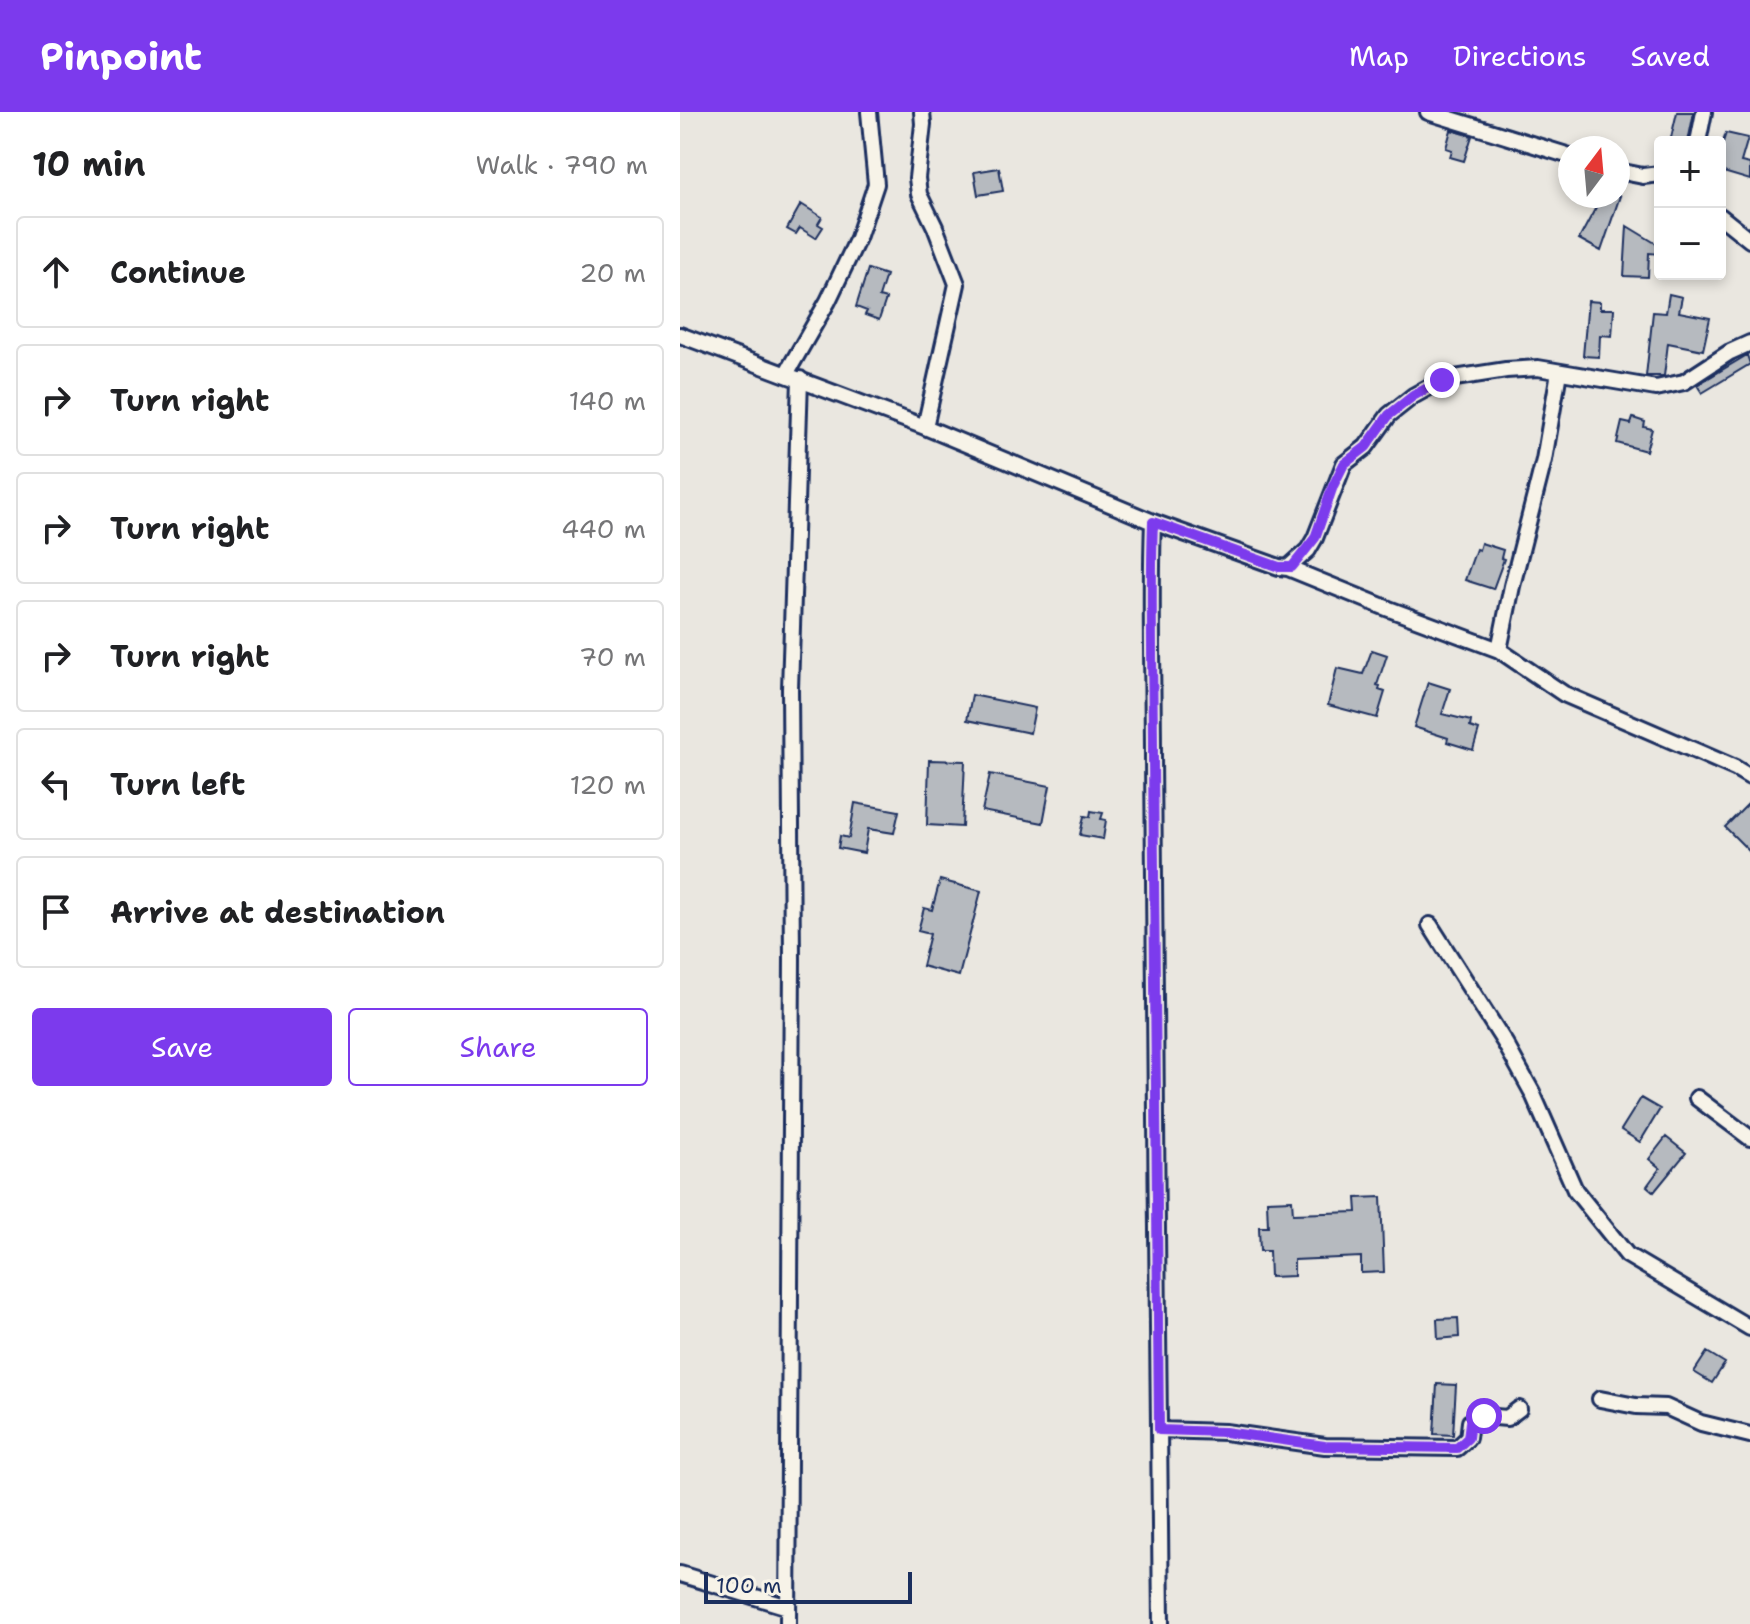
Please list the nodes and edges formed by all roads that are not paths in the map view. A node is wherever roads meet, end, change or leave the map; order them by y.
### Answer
1 (869, 112) edge
2 (922, 112) edge
3 (1428, 112) edge
4 (1704, 112) edge
5 (1699, 136) edge
6 (1558, 152) edge
7 (1630, 173) edge
8 (1654, 175) edge
9 (1726, 221) edge
10 (1750, 240) edge
11 (680, 335) edge
12 (1750, 343) edge
13 (1559, 372) junction
14 (793, 376) junction
15 (925, 427) junction
16 (1153, 522) junction
17 (1288, 568) junction
18 (1499, 650) junction
19 (1750, 777) edge
20 (1430, 925) dead end
21 (1697, 1098) dead end
22 (1750, 1138) edge
23 (1750, 1328) edge
24 (1600, 1399) dead end
25 (1519, 1409) dead end
26 (1159, 1430) junction
27 (1750, 1435) edge
28 (680, 1574) edge
29 (788, 1607) junction
30 (788, 1624) edge
31 (1161, 1624) edge

1 - 14 street
2 - 15 street
3 - 6 street
4 - 5 street
7 - 8 street
9 - 10 street
11 - 14 street
12 - 13 street
13 - 17 street
13 - 18 street
14 - 15 street
14 - 29 street
15 - 16 street
16 - 17 street
16 - 26 street
17 - 18 street
18 - 19 street
20 - 23 street
21 - 22 street
24 - 27 street
25 - 26 street
26 - 31 street
28 - 29 street
29 - 30 street

